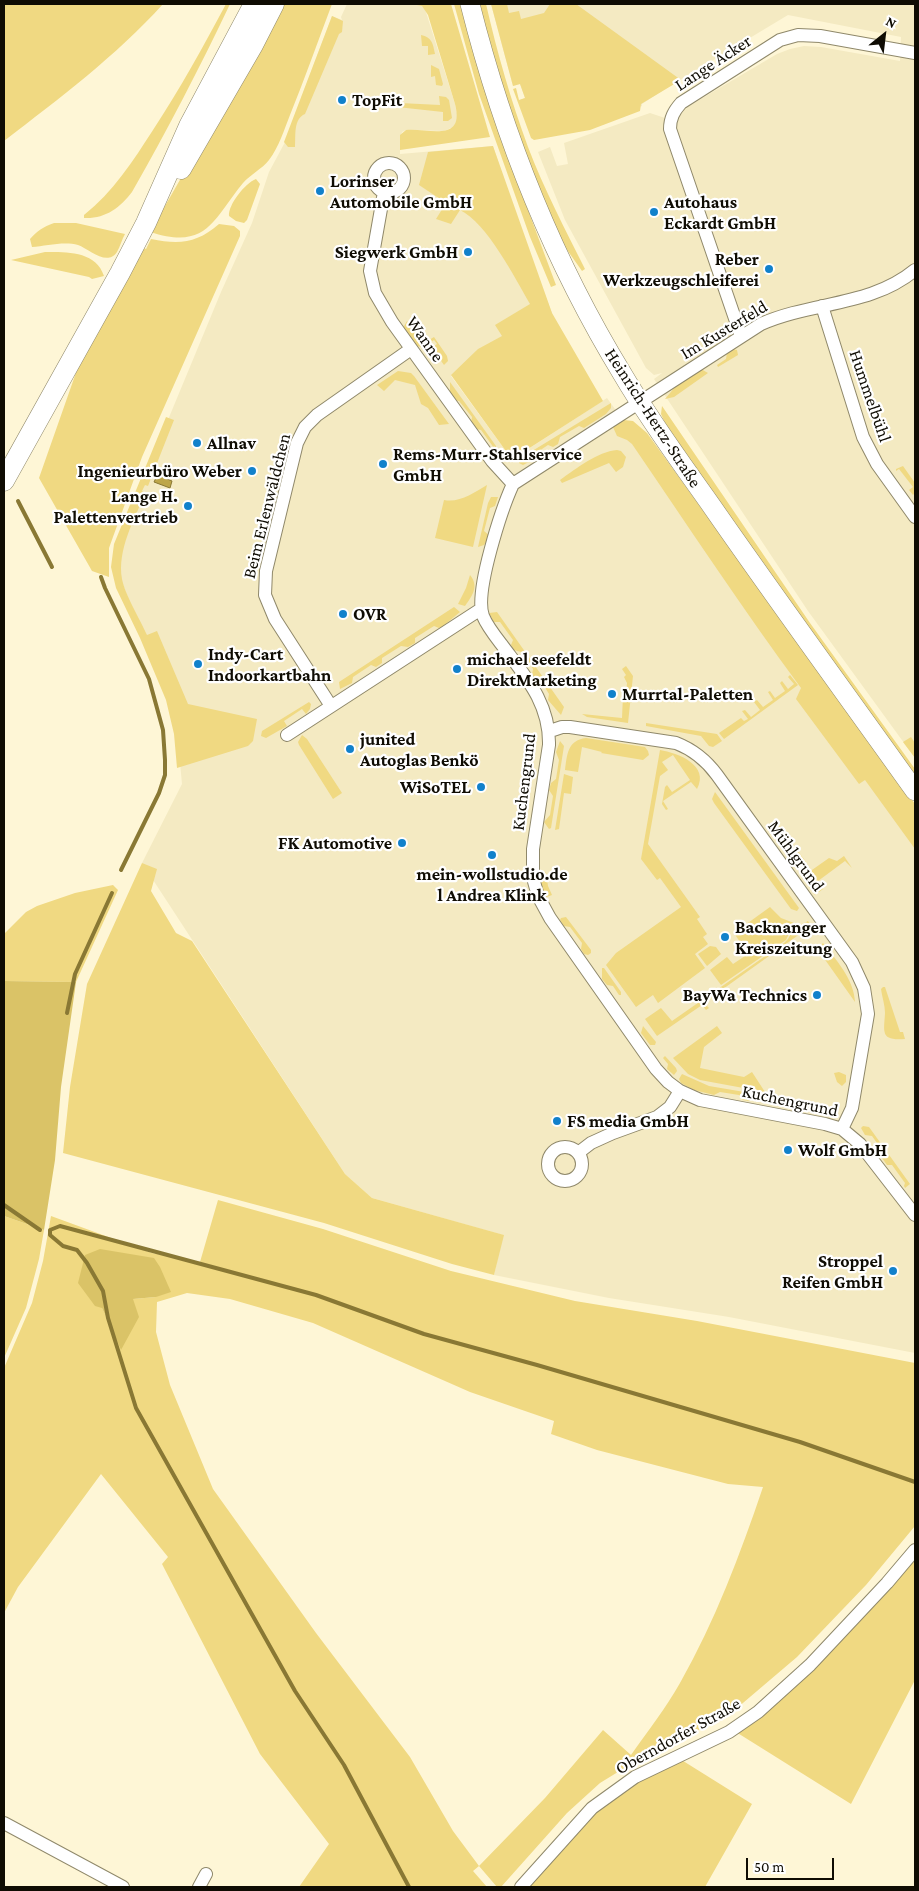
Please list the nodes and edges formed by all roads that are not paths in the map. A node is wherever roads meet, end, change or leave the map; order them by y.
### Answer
1 (254, 4) edge
2 (274, 4) edge
3 (470, 4) edge
4 (915, 53) edge
5 (384, 192) dead end
6 (146, 223) junction
7 (915, 270) edge
8 (822, 306) junction
9 (741, 336) junction
10 (411, 349) junction
11 (639, 402) junction
12 (4, 481) edge
13 (513, 484) junction
14 (915, 517) edge
15 (481, 609) junction
16 (331, 706) junction
17 (550, 731) junction
18 (287, 735) dead end
19 (915, 791) edge
20 (680, 1091) junction
21 (842, 1129) junction
22 (578, 1153) dead end
23 (915, 1215) edge
24 (915, 1550) edge
25 (4, 1823) edge
26 (206, 1874) dead end
27 (123, 1887) edge
28 (198, 1887) edge
29 (521, 1887) edge

1 - 6 main road
2 - 6 main road
3 - 11 main road, Heinrich-Hertz-Straße
4 - 9 street, Lange Äcker
5 - 10 street, Wanne
6 - 12 main road
7 - 8 street, Im Kusterfeld
8 - 9 street, Im Kusterfeld
8 - 14 street, Hummelbühl
9 - 11 street, Im Kusterfeld
10 - 13 street, Wanne
10 - 16 street, Beim Erlenwäldchen
11 - 13 street
11 - 19 main road, Heinrich-Hertz-Straße
13 - 15 street
15 - 16 street
15 - 17 street, Kuchengrund
16 - 18 street
17 - 20 street, Kuchengrund
17 - 21 street, Mühlgrund
20 - 21 street, Kuchengrund
20 - 22 street
21 - 23 street, Kuchengrund
24 - 29 street, Oberndorfer Straße
25 - 27 street
26 - 28 street

